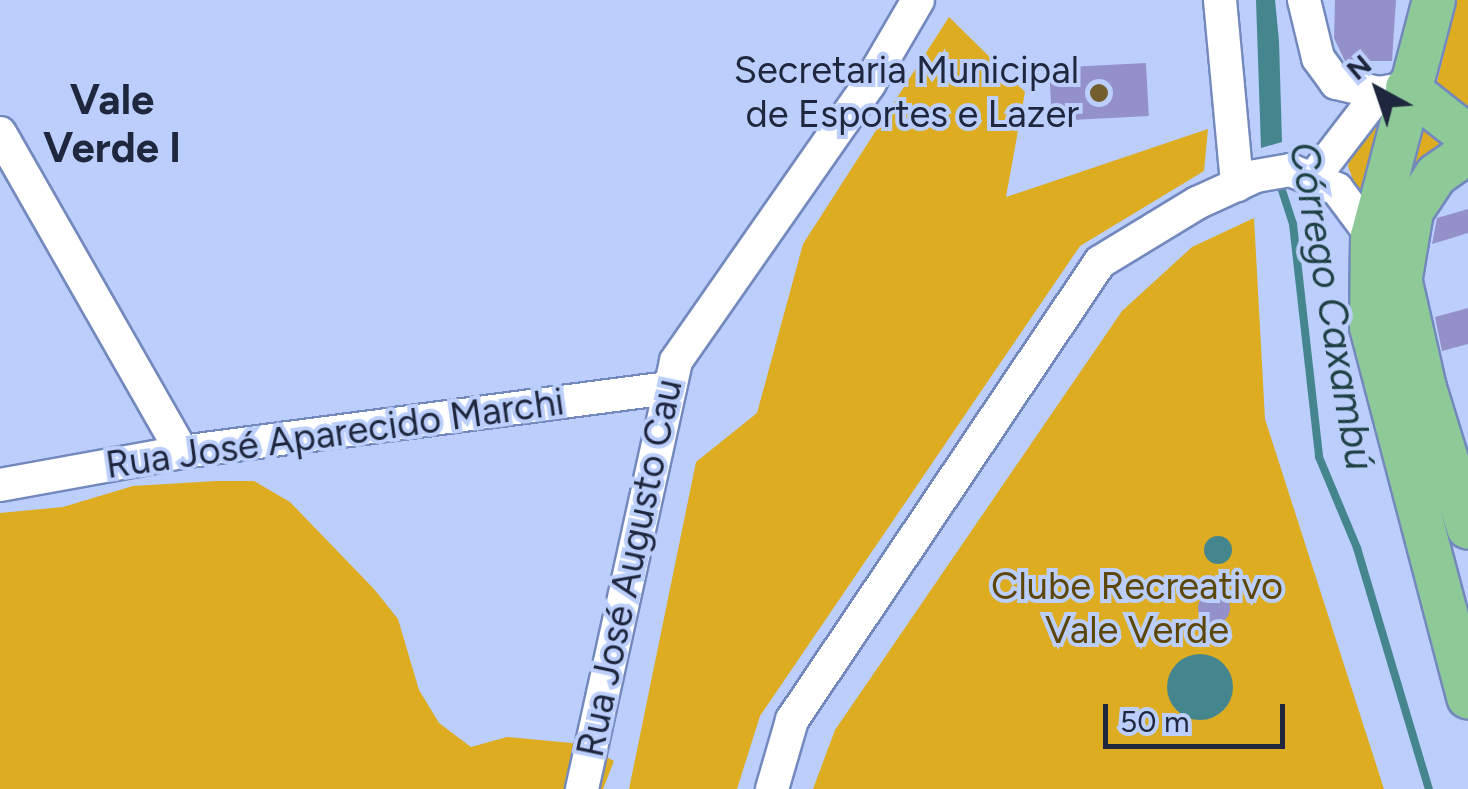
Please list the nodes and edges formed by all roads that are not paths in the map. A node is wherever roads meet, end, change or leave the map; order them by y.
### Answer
1 (918, 0) edge
2 (1220, 0) edge
3 (1304, 0) edge
4 (1434, 0) edge
5 (1394, 91) junction
6 (0, 133) edge
7 (1468, 136) edge
8 (1468, 153) edge
9 (1303, 173) junction
10 (1246, 181) junction
11 (1372, 236) junction
12 (1398, 270) junction
13 (670, 388) junction
14 (182, 452) junction
15 (0, 485) edge
16 (1468, 528) edge
17 (1468, 592) edge
18 (1468, 698) edge
19 (582, 789) edge
20 (772, 789) edge

1 - 13 street, Rua José Augusto Cau
2 - 10 street
3 - 5 street
4 - 5 main road
5 - 7 main road
5 - 9 street
5 - 11 main road
6 - 14 street
8 - 12 main road
9 - 10 street
9 - 11 street
10 - 20 street
11 - 18 main road
12 - 16 main road
12 - 17 main road
13 - 14 street, Rua José Aparecido Marchi
13 - 19 street, Rua José Augusto Cau
14 - 15 street, Rua José Aparecido Marchi

